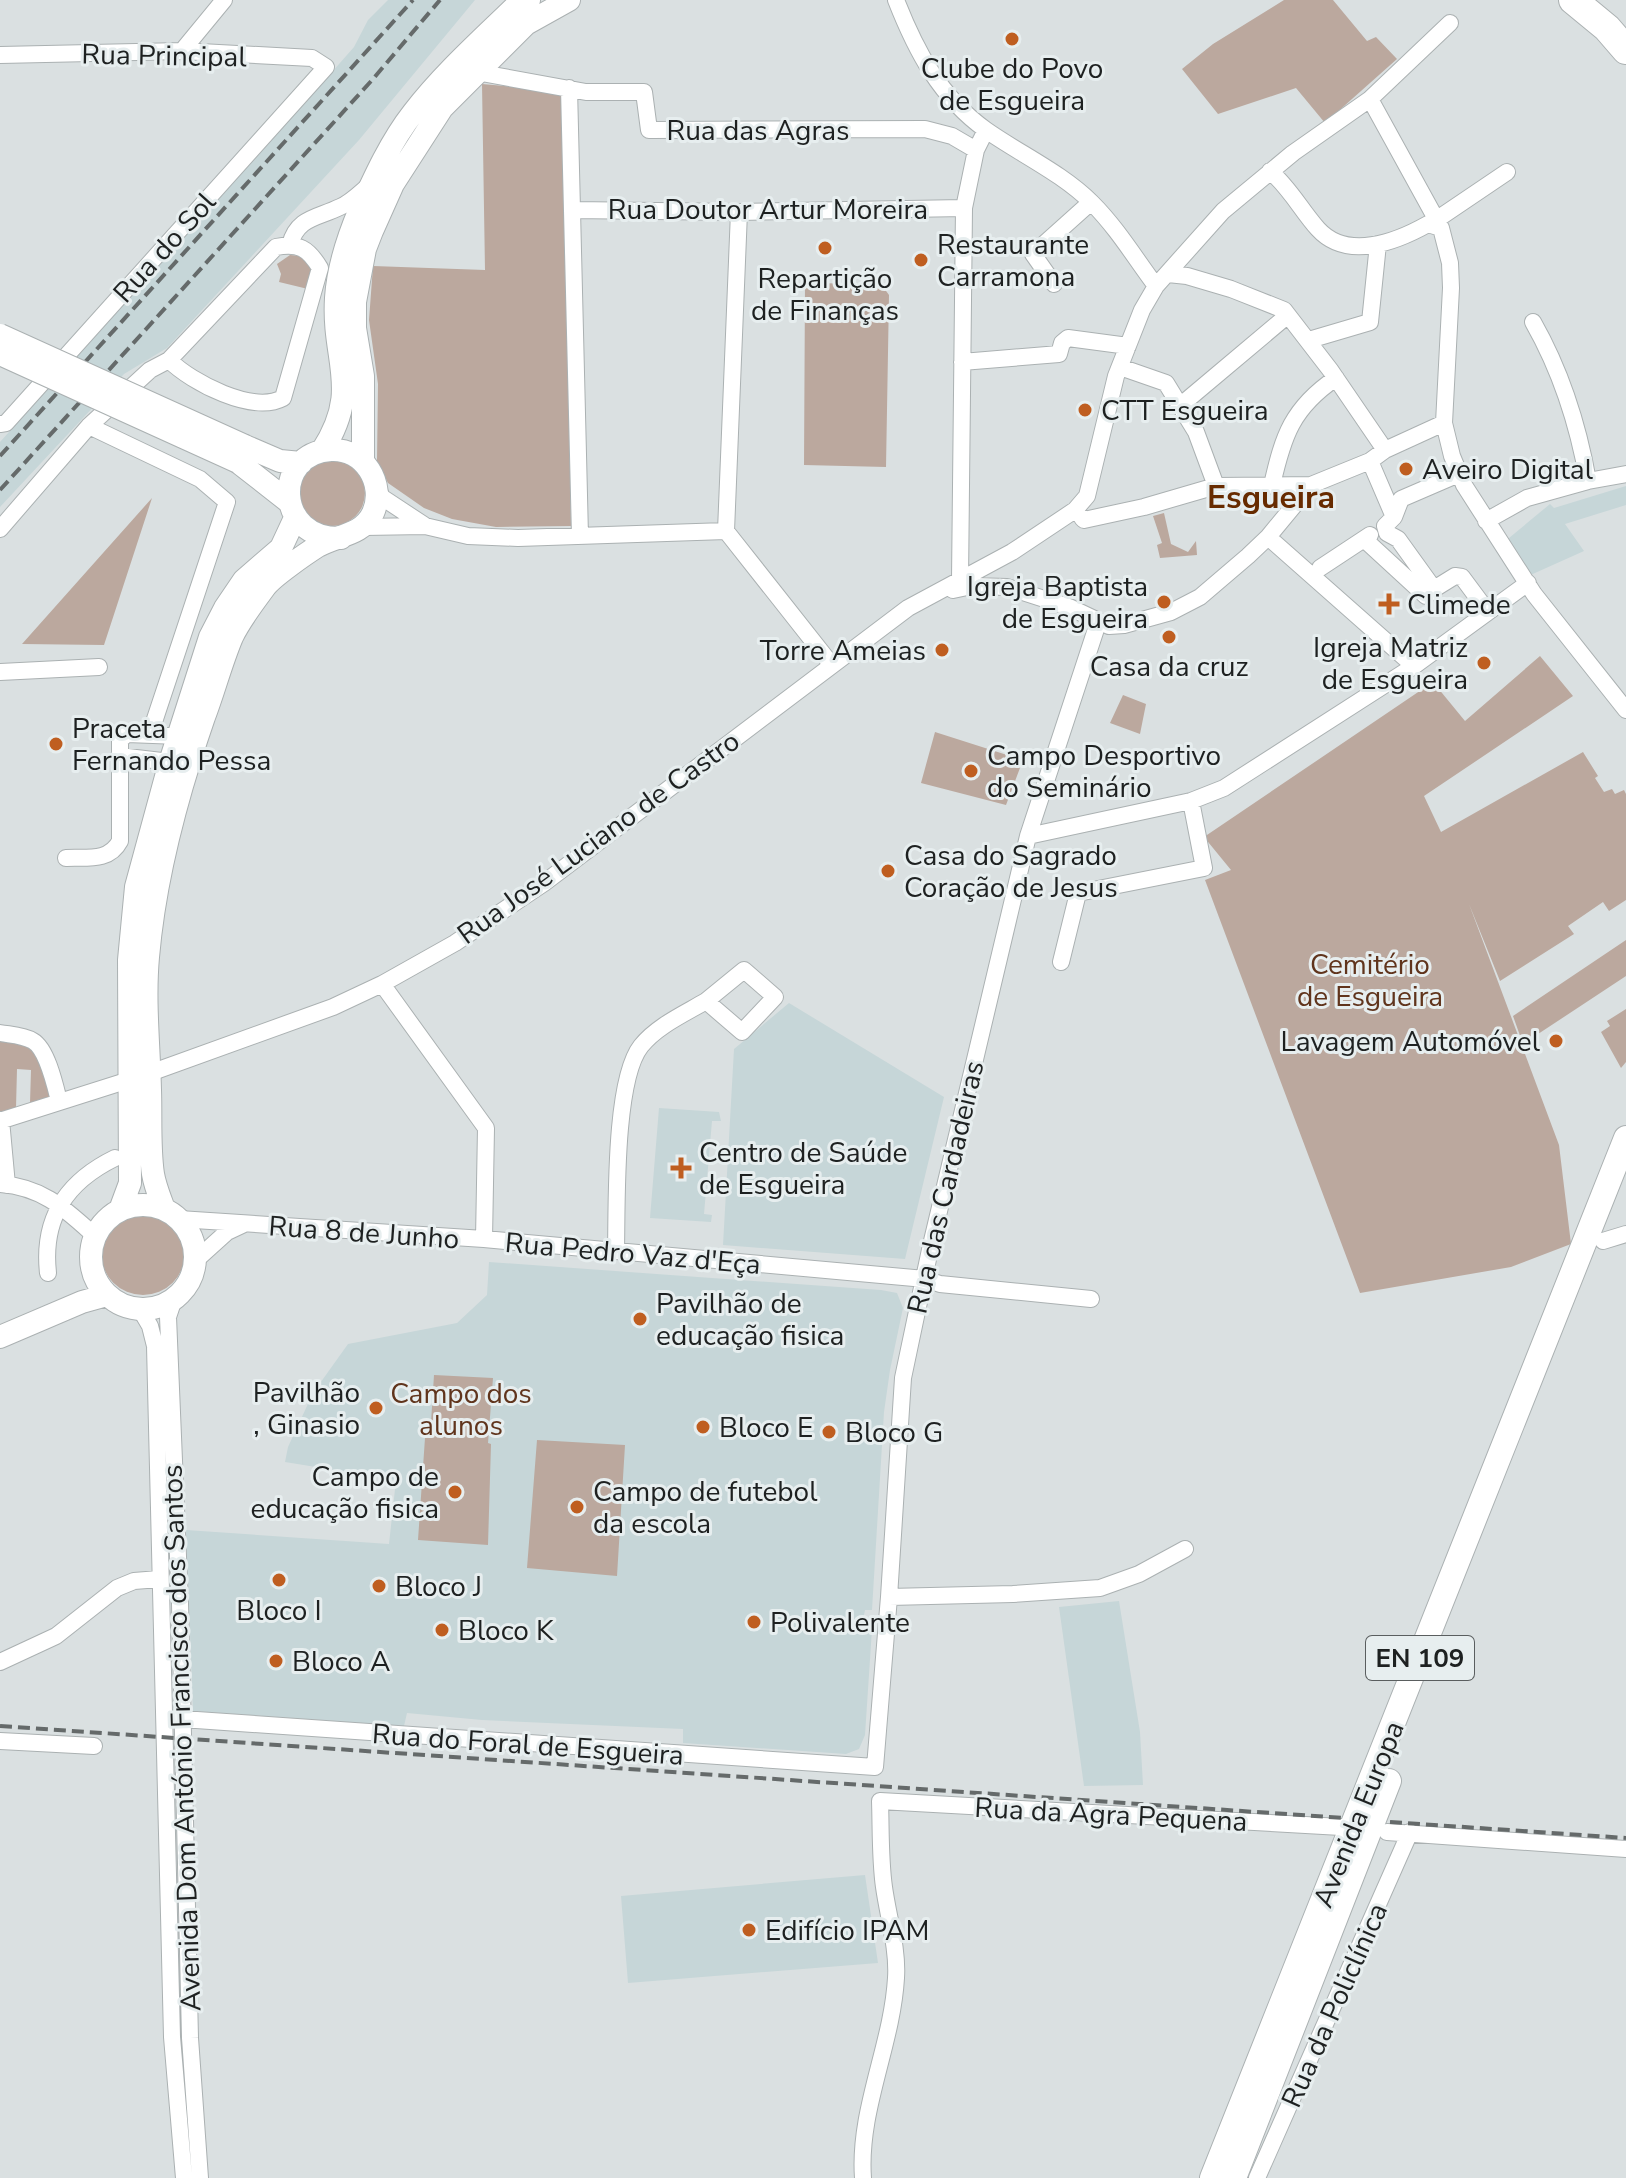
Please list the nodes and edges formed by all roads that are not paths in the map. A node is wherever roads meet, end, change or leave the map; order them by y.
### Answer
1 (224, 0) edge
2 (529, 0) edge
3 (569, 0) edge
4 (1573, 0) edge
5 (902, 4) edge
6 (1450, 23) dead end
7 (1626, 50) edge
8 (182, 51) junction
9 (0, 55) edge
10 (326, 67) joint
11 (476, 72) junction
12 (569, 88) junction
13 (1370, 99) junction
14 (986, 130) junction
15 (976, 150) junction
16 (1270, 171) junction
17 (1507, 172) dead end
18 (371, 184) junction
19 (1091, 202) junction
20 (964, 208) junction
21 (572, 210) junction
22 (739, 212) junction
23 (1439, 224) junction
24 (1378, 244) junction
25 (290, 245) junction
26 (320, 268) junction
27 (1162, 280) junction
28 (1054, 284) dead end
29 (336, 293) junction
30 (1288, 315) junction
31 (1533, 322) dead end
32 (0, 335) edge
33 (1304, 336) junction
34 (1128, 346) junction
35 (0, 354) edge
36 (169, 360) junction
37 (962, 362) junction
38 (1120, 367) junction
39 (1336, 378) junction
40 (1181, 405) junction
41 (1444, 423) junction
42 (0, 424) edge
43 (89, 426) junction
44 (1385, 450) junction
45 (322, 451) junction
46 (241, 454) junction
47 (1370, 461) junction
48 (363, 462) junction
49 (301, 463) junction
50 (1459, 474) junction
51 (1626, 474) edge
52 (1588, 481) junction
53 (1272, 485) junction
54 (1311, 485) junction
55 (1216, 486) junction
56 (377, 490) junction
57 (292, 510) junction
58 (1082, 518) dead end
59 (1389, 521) junction
60 (1486, 521) junction
61 (425, 526) junction
62 (363, 527) junction
63 (0, 529) edge
64 (726, 531) junction
65 (580, 536) junction
66 (1268, 537) junction
67 (341, 538) junction
68 (1364, 539) junction
69 (993, 563) junction
70 (1320, 568) dead end
71 (960, 580) junction
72 (1528, 583) junction
73 (1426, 585) junction
74 (994, 587) junction
75 (933, 594) junction
76 (1488, 612) junction
77 (1098, 623) junction
78 (831, 664) junction
79 (1414, 666) junction
80 (99, 667) dead end
81 (0, 672) edge
82 (1626, 710) edge
83 (150, 734) junction
84 (179, 736) junction
85 (119, 756) junction
86 (170, 762) junction
87 (1191, 801) junction
88 (1028, 836) junction
89 (66, 858) dead end
90 (1061, 962) dead end
91 (382, 984) junction
92 (706, 1001) dead end
93 (0, 1033) edge
94 (139, 1076) junction
95 (59, 1101) junction
96 (1, 1120) edge
97 (1626, 1138) edge
98 (115, 1158) dead end
99 (1626, 1180) edge
100 (4, 1184) edge
101 (61, 1204) junction
102 (120, 1210) junction
103 (172, 1214) junction
104 (244, 1224) junction
105 (95, 1236) junction
106 (1614, 1238) edge
107 (484, 1239) junction
108 (616, 1251) junction
109 (196, 1260) junction
110 (93, 1272) junction
111 (48, 1273) dead end
112 (925, 1279) junction
113 (107, 1295) junction
114 (174, 1299) junction
115 (1091, 1299) dead end
116 (140, 1309) junction
117 (0, 1322) edge
118 (0, 1337) edge
119 (1185, 1549) dead end
120 (159, 1579) junction
121 (889, 1597) junction
122 (0, 1662) edge
123 (182, 1719) junction
124 (0, 1741) edge
125 (94, 1746) dead end
126 (875, 1767) joint
127 (1341, 1827) dead end
128 (1387, 1832) dead end
129 (1410, 1832) junction
130 (1626, 1849) edge
131 (184, 2178) edge
132 (200, 2178) edge
133 (863, 2178) edge
134 (1212, 2178) edge
135 (1234, 2178) edge
136 (1257, 2178) edge

1 - 8 street
2 - 18 main road
3 - 11 main road
4 - 7 highway
5 - 14 street
6 - 13 street, Rua José Luciano de Castro
8 - 9 street, Rua Principal
8 - 10 street, Rua Principal
10 - 42 street, Rua do Sol
11 - 12 street, Rua das Agras
11 - 48 main road
12 - 15 street, Rua das Agras
12 - 21 street
13 - 16 street, Rua José Luciano de Castro
13 - 23 street
14 - 15 street
14 - 19 street
15 - 20 street
16 - 24 street
16 - 27 street, Rua José Luciano de Castro
17 - 23 street
18 - 25 street
18 - 29 main road
19 - 27 street
19 - 28 street
20 - 22 street, Rua Doutor Artur Moreira
20 - 37 street
21 - 22 street, Rua Doutor Artur Moreira
21 - 65 street
22 - 64 street
23 - 24 street
23 - 41 street
24 - 33 street
25 - 26 street
25 - 36 street
26 - 29 street
26 - 36 street
27 - 30 street
27 - 34 street, Rua José Luciano de Castro
29 - 45 main road
30 - 33 street
30 - 40 street
31 - 52 street
32 - 46 main road, bridge
33 - 39 street
34 - 37 street
34 - 38 street, Rua José Luciano de Castro
35 - 46 main road, bridge
36 - 43 street
37 - 71 street
38 - 40 street
38 - 69 street, Rua José Luciano de Castro
39 - 44 street
39 - 53 street
40 - 55 street
41 - 44 street
41 - 50 street
43 - 63 street
43 - 83 street
44 - 47 street
45 - 48 main road
45 - 49 main road
46 - 49 main road
46 - 57 main road
47 - 54 street
47 - 59 street
48 - 56 main road
49 - 57 main road
50 - 59 street
50 - 60 street
51 - 52 street
52 - 60 street
53 - 54 street
53 - 55 street
54 - 66 street
55 - 58 street
56 - 61 street
56 - 62 main road
57 - 67 main road
57 - 84 main road
59 - 68 street
59 - 73 street
60 - 72 street
61 - 62 street
61 - 65 street
62 - 67 main road
64 - 65 street
64 - 78 street
66 - 77 street
66 - 79 street
67 - 94 main road
68 - 70 street
68 - 73 street
69 - 71 street, Rua José Luciano de Castro
69 - 74 street
71 - 75 street, Rua José Luciano de Castro
72 - 76 street
72 - 82 street
73 - 76 street
74 - 75 street
74 - 77 street
75 - 78 street, Rua José Luciano de Castro
76 - 79 street
77 - 88 street, Rua das Cardadeiras
78 - 91 street, Rua José Luciano de Castro
79 - 87 street
80 - 81 street
83 - 84 street
83 - 85 street
84 - 86 main road
85 - 86 street
85 - 89 street
86 - 94 main road
87 - 88 street
87 - 90 street
88 - 112 street, Rua das Cardadeiras
91 - 94 street, Rua José Luciano de Castro
91 - 107 street, Rua Pedro Vaz d'Eça
92 - 108 street
93 - 95 street
94 - 95 street, Rua José Luciano de Castro
94 - 102 main road
94 - 103 main road
95 - 96 street, Rua José Luciano de Castro
96 - 100 street
97 - 134 main road, Avenida Europa / EN 109
98 - 101 street
99 - 106 main road, Avenida Europa / EN 109
100 - 101 street
101 - 105 street
101 - 111 street
102 - 103 main road
102 - 105 main road
103 - 104 street, Rua 8 de Junho
103 - 109 main road
104 - 107 street, Rua 8 de Junho
104 - 109 street, Rua 8 de Junho
105 - 110 main road
106 - 135 main road, Avenida Europa / EN 109
107 - 108 street, Rua Pedro Vaz d'Eça
108 - 112 street, Rua Pedro Vaz d'Eça
109 - 114 main road
110 - 113 main road
110 - 117 main road
112 - 115 street, Rua Pedro Vaz d'Eça
112 - 121 street, Rua das Cardadeiras
113 - 116 main road
113 - 118 main road
114 - 116 main road
114 - 123 street, Avenida Dom António Francisco dos Santos
116 - 120 street, Avenida Dom António Francisco dos Santos
119 - 121 street
120 - 122 street
120 - 131 street, Avenida Dom António Francisco dos Santos
121 - 126 street, Rua das Cardadeiras
123 - 126 street, Rua do Foral de Esgueira
123 - 132 street, Avenida Dom António Francisco dos Santos
124 - 125 street
127 - 133 street, Rua da Agra Pequena
128 - 129 street
129 - 130 street
129 - 136 street, Rua da Policlínica

